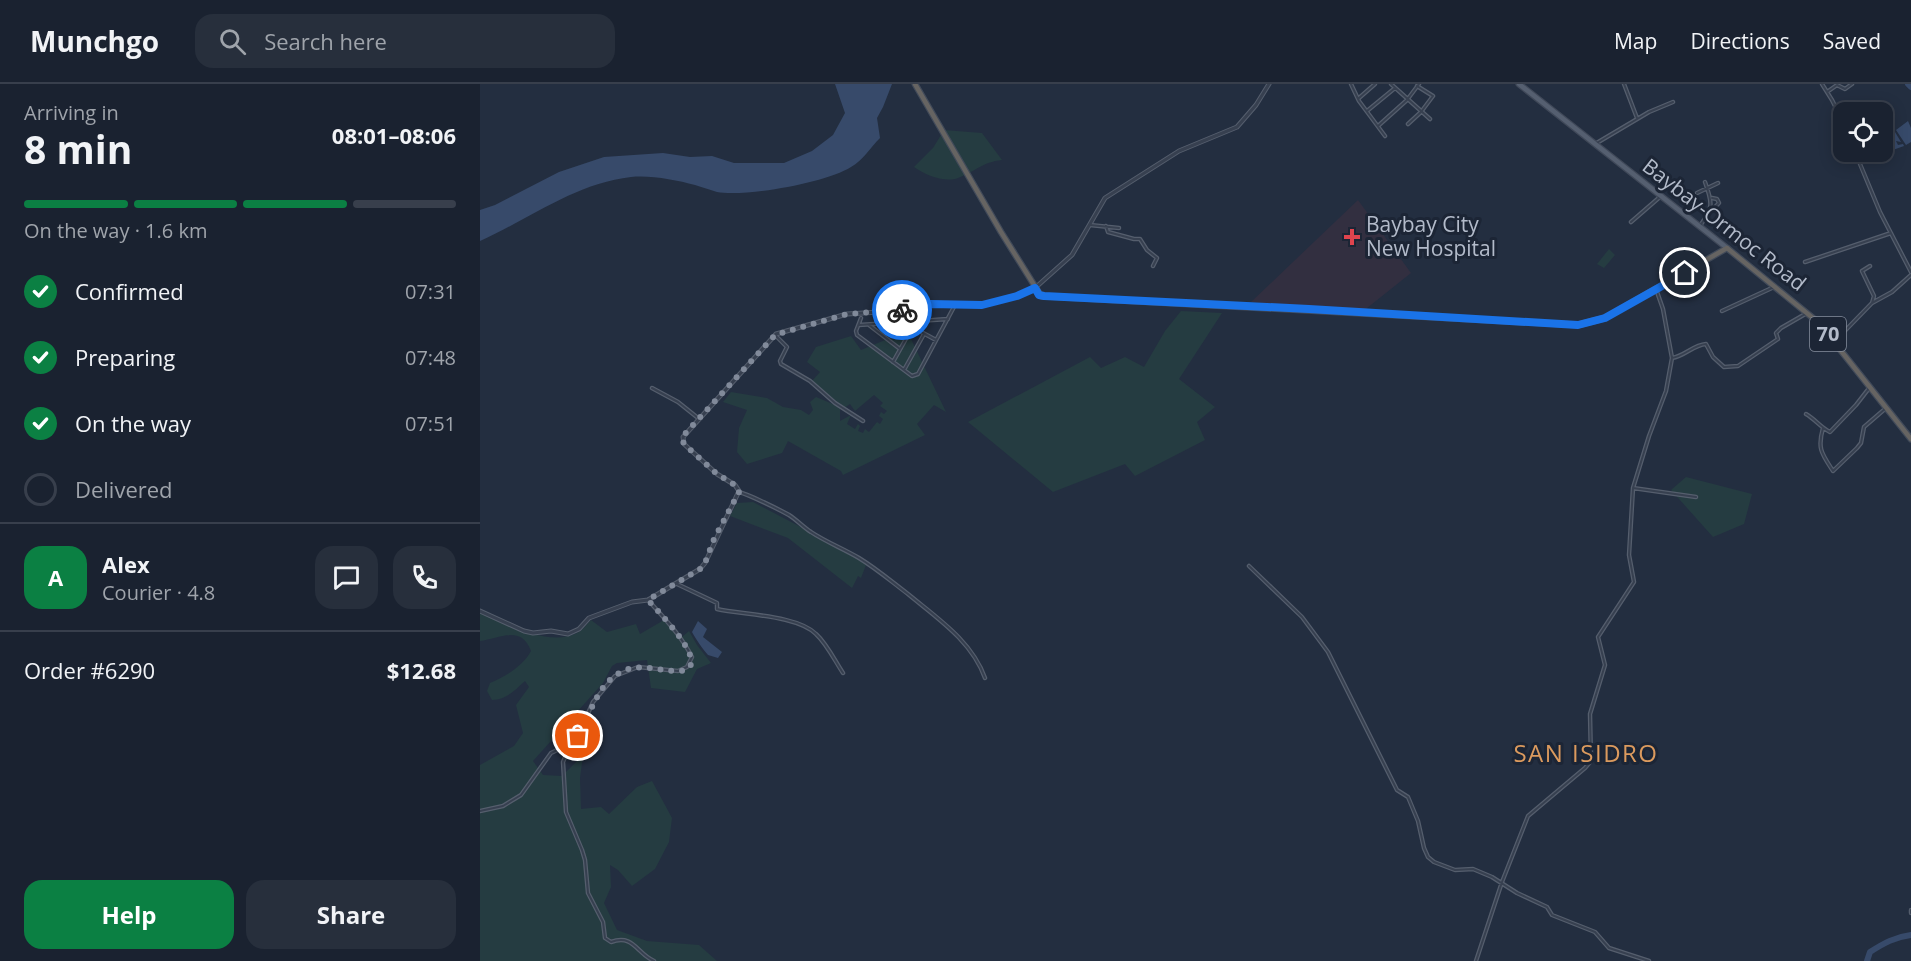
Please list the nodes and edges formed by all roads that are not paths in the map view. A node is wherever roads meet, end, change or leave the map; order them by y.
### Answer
1 (915, 84) edge
2 (1269, 84) edge
3 (1351, 84) edge
4 (1375, 84) edge
5 (1391, 84) edge
6 (1519, 84) edge
7 (1624, 84) edge
8 (1822, 84) edge
9 (1852, 84) edge
10 (1418, 85) edge
11 (1395, 88) junction
12 (1827, 92) junction
13 (1358, 98) junction
14 (1407, 100) junction
15 (1674, 102) dead end
16 (1833, 103) edge
17 (1366, 111) junction
18 (1421, 112) junction
19 (1638, 118) junction
20 (1430, 119) dead end
21 (1407, 124) dead end
22 (1378, 126) junction
23 (1386, 135) dead end
24 (1595, 144) junction
25 (1859, 162) edge
26 (1705, 182) dead end
27 (1718, 183) dead end
28 (1707, 188) junction
29 (1697, 193) dead end
30 (1661, 196) junction
31 (1711, 197) junction
32 (1710, 213) junction
33 (1631, 222) dead end
34 (1090, 225) junction
35 (1106, 226) junction
36 (1700, 226) junction
37 (1119, 228) dead end
38 (1891, 233) junction
39 (1727, 248) junction
40 (1805, 262) dead end
41 (1153, 266) dead end
42 (1870, 266) dead end
43 (1911, 274) edge
44 (1774, 287) junction
45 (1035, 288) junction
46 (1656, 289) junction
47 (1872, 303) junction
48 (955, 305) junction
49 (1722, 310) dead end
50 (921, 312) dead end
51 (1807, 313) junction
52 (861, 318) dead end
53 (948, 319) junction
54 (916, 321) junction
55 (887, 323) junction
56 (867, 324) junction
57 (858, 325) junction
58 (912, 327) junction
59 (924, 334) junction
60 (775, 335) junction
61 (907, 337) junction
62 (936, 340) junction
63 (1835, 341) junction
64 (900, 349) junction
65 (1672, 358) junction
66 (893, 362) junction
67 (904, 370) junction
68 (1870, 387) junction
69 (652, 388) dead end
70 (1886, 408) junction
71 (1806, 414) dead end
72 (698, 418) junction
73 (863, 421) dead end
74 (1822, 428) junction
75 (1911, 439) edge
76 (1633, 488) junction
77 (739, 492) junction
78 (1696, 497) dead end
79 (1250, 566) dead end
80 (675, 582) junction
81 (648, 600) junction
82 (480, 611) edge
83 (843, 673) dead end
84 (985, 678) dead end
85 (570, 744) junction
86 (480, 811) edge
87 (1502, 882) junction
88 (654, 961) edge
89 (1476, 961) edge
90 (1649, 961) edge

1 - 45 highway
2 - 34 street
3 - 13 street
4 - 13 street
5 - 11 street
6 - 24 main road, Baybay-Ormoc Road / 70
7 - 19 street
8 - 12 street
9 - 12 street
10 - 14 street
10 - 18 street
11 - 14 street
11 - 17 street
12 - 16 street
13 - 17 street
14 - 18 street
14 - 22 street
15 - 19 street
17 - 22 street
18 - 20 street
18 - 21 street
19 - 24 street
22 - 23 street
24 - 30 main road, Baybay-Ormoc Road / 70
25 - 38 street
26 - 28 street
27 - 28 street
28 - 29 street
28 - 31 street
30 - 33 street
30 - 36 main road, Baybay-Ormoc Road / 70
31 - 32 street
31 - 32 street
32 - 36 street
34 - 35 street
34 - 45 street
35 - 37 street
35 - 41 street
36 - 39 main road, Baybay-Ormoc Road / 70
38 - 40 street
38 - 43 street
39 - 44 highway, Baybay-Ormoc Road / 70
39 - 46 highway
42 - 47 street
43 - 47 street
44 - 49 street
44 - 51 highway, Baybay-Ormoc Road / 70
45 - 46 highway
45 - 48 street
46 - 65 street
47 - 63 street
48 - 53 street
48 - 60 street
50 - 54 street
51 - 63 highway, Baybay-Ormoc Road / 70
51 - 65 street
52 - 57 street
53 - 54 street
53 - 62 street
54 - 55 street
54 - 58 street
55 - 56 street
55 - 61 street
56 - 57 street
56 - 64 street
57 - 66 street
58 - 59 street
58 - 61 street
59 - 62 street
59 - 67 street
60 - 72 street
60 - 73 street
61 - 64 street
62 - 67 street
63 - 68 highway, Baybay-Ormoc Road / 70
64 - 66 street
65 - 76 street
66 - 67 street
68 - 70 highway, Baybay-Ormoc Road / 70
68 - 74 street
69 - 72 street
70 - 74 street
70 - 75 highway, Baybay-Ormoc Road / 70
71 - 74 street
72 - 77 street
76 - 78 street
76 - 87 street
77 - 80 street
77 - 84 street
79 - 87 street
80 - 81 street
80 - 83 street
81 - 82 street
81 - 85 street
85 - 86 street
85 - 88 street
87 - 89 street
87 - 90 street

